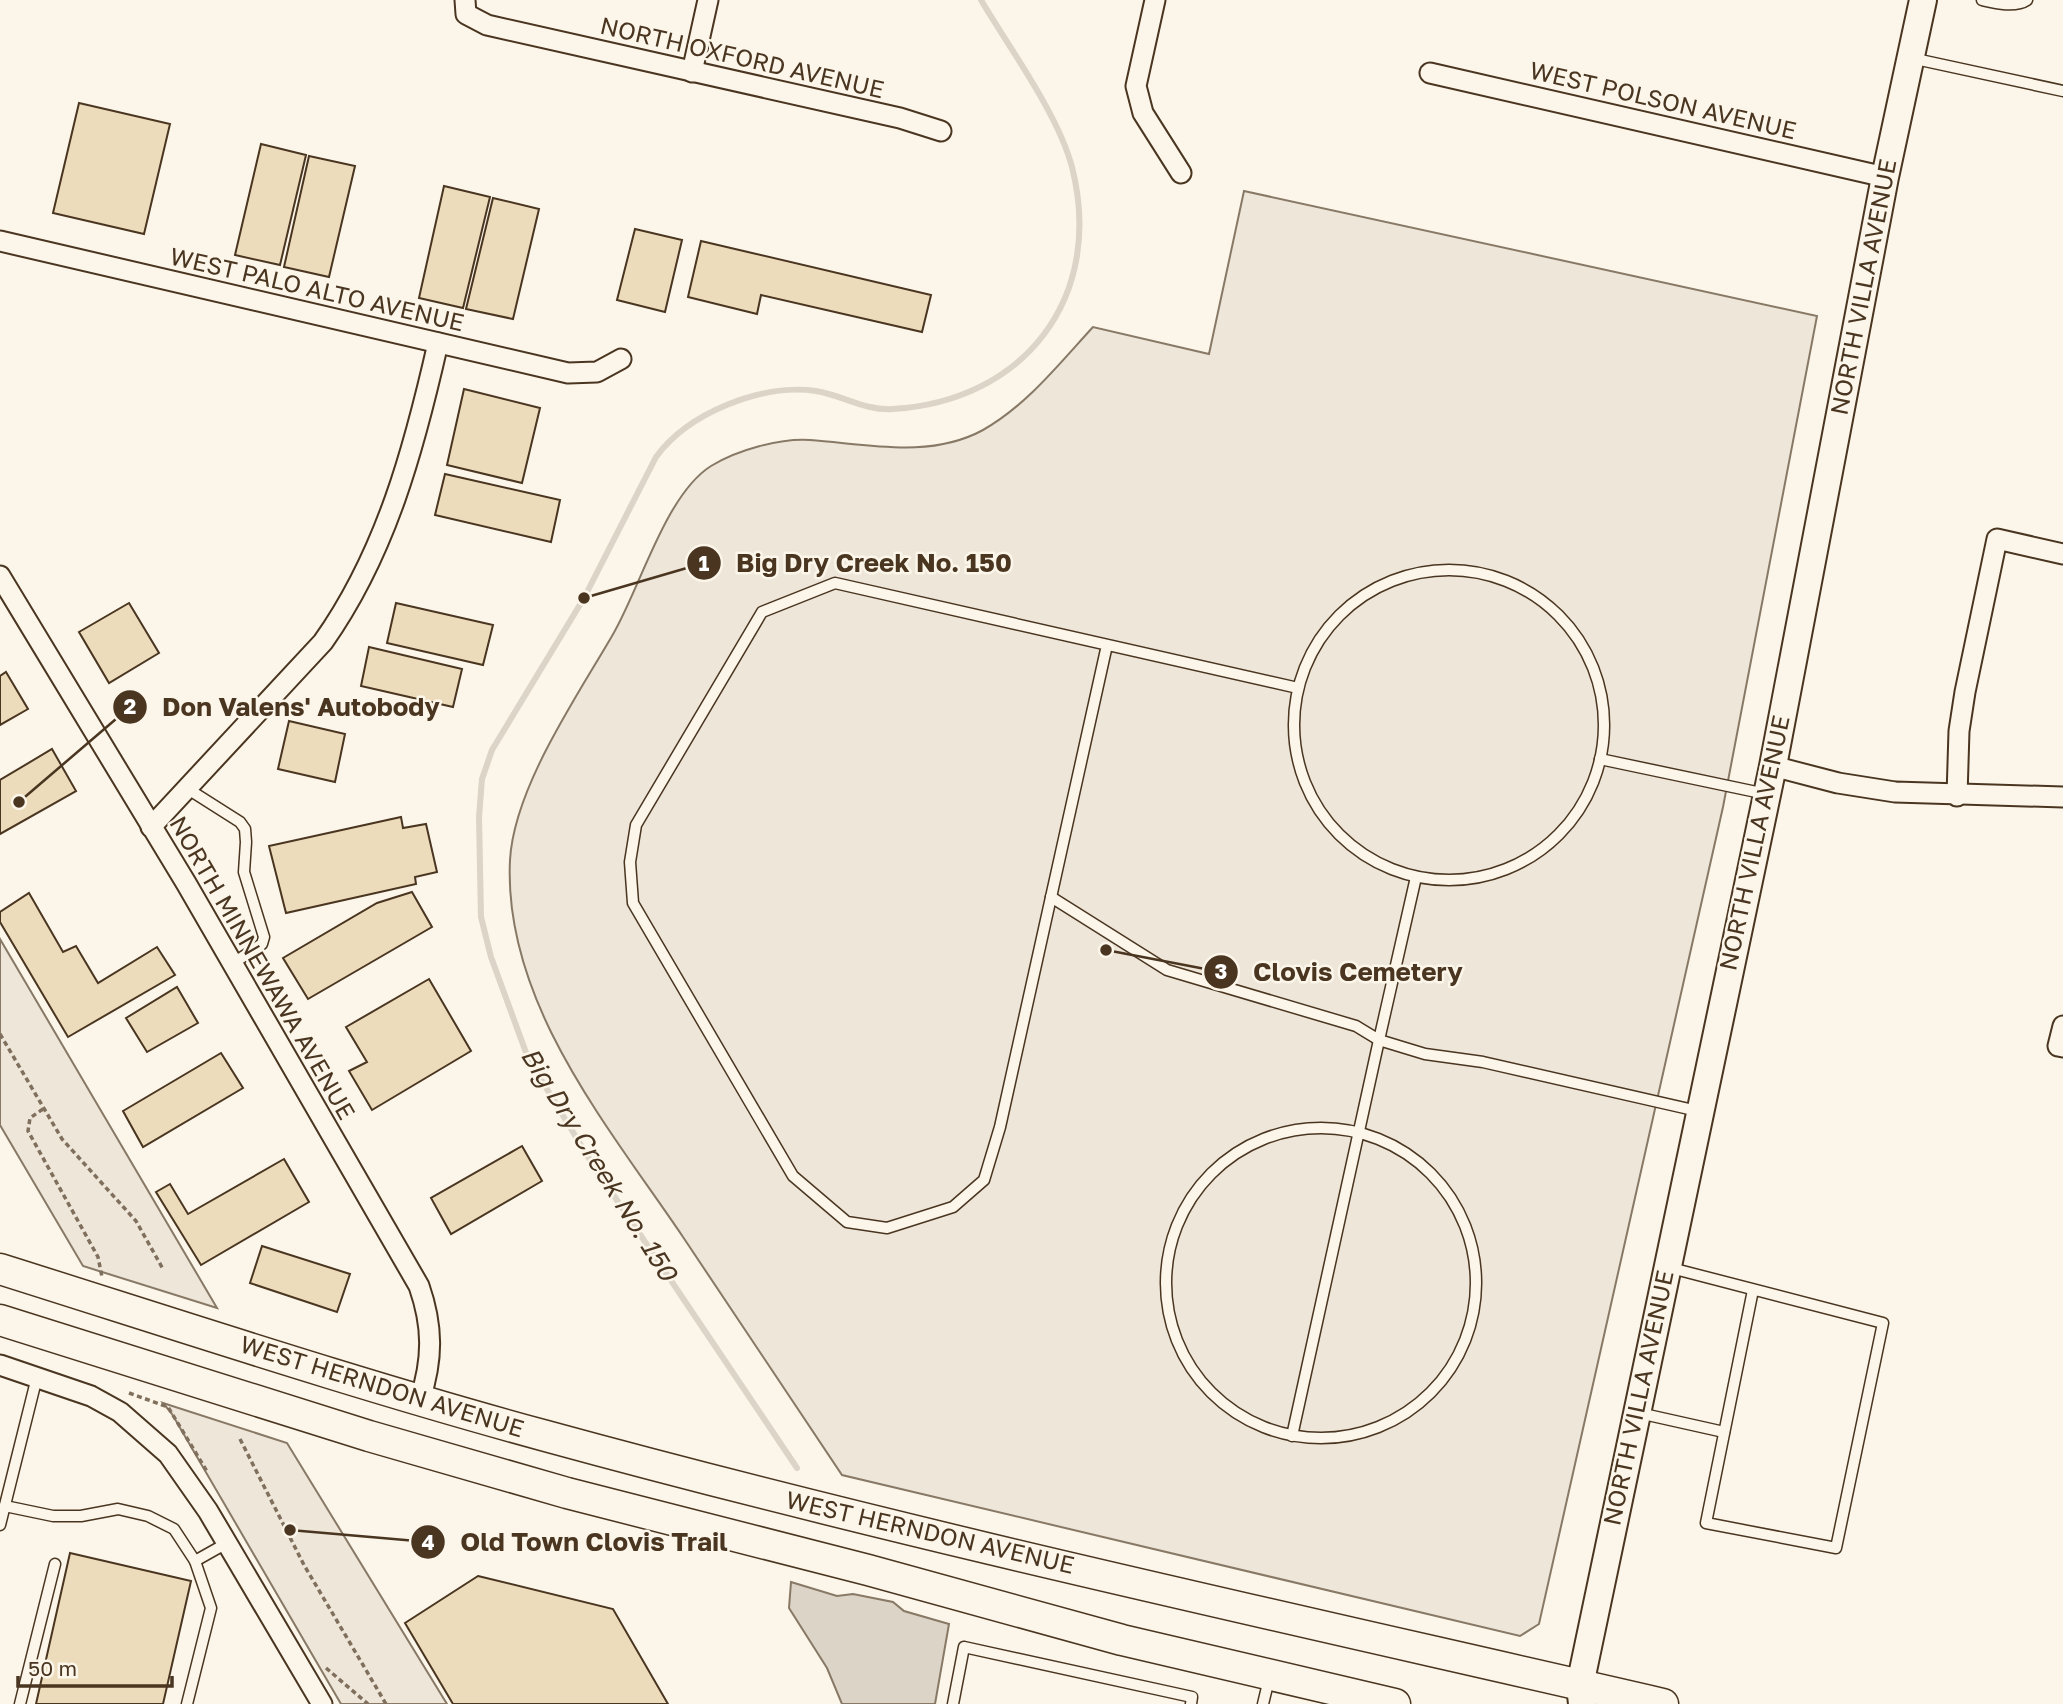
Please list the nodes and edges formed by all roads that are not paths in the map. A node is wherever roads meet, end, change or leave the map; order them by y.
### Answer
1 (465, 0) edge
2 (708, 0) edge
3 (1155, 0) edge
4 (1923, 0) edge
5 (1982, 0) edge
6 (2027, 0) edge
7 (1910, 58) junction
8 (692, 72) junction
9 (1430, 72) dead end
10 (2063, 91) edge
11 (941, 131) dead end
12 (1181, 173) dead end
13 (1885, 177) junction
14 (0, 241) edge
15 (438, 343) junction
16 (621, 359) dead end
17 (2063, 554) edge
18 (0, 576) edge
19 (1107, 645) junction
20 (1298, 688) junction
21 (1600, 759) junction
22 (1773, 766) junction
23 (188, 789) junction
24 (1766, 794) junction
25 (1957, 796) junction
26 (2063, 797) edge
27 (151, 827) junction
28 (1416, 877) junction
29 (1051, 897) junction
30 (232, 964) junction
31 (2063, 1026) edge
32 (1379, 1040) junction
33 (2061, 1047) edge
34 (1698, 1111) junction
35 (1359, 1132) junction
36 (1667, 1267) junction
37 (0, 1269) edge
38 (1754, 1290) junction
39 (0, 1320) edge
40 (0, 1365) edge
41 (37, 1376) junction
42 (420, 1399) junction
43 (1636, 1413) junction
44 (1724, 1432) junction
45 (1292, 1436) junction
46 (5, 1506) junction
47 (0, 1525) edge
48 (228, 1543) junction
49 (195, 1561) junction
50 (55, 1564) dead end
51 (1266, 1690) edge
52 (1577, 1698) edge
53 (20, 1704) edge
54 (187, 1704) edge
55 (322, 1704) edge
56 (953, 1704) edge
57 (1191, 1704) edge
58 (1395, 1704) edge
59 (1663, 1704) edge

1 - 8 street, NORTH OXFORD AVENUE
2 - 8 street
3 - 12 street
4 - 7 main road, NORTH VILLA AVENUE
5 - 6 lane
7 - 10 lane
7 - 13 main road, NORTH VILLA AVENUE
8 - 11 street, NORTH OXFORD AVENUE
9 - 13 street, WEST POLSON AVENUE
13 - 22 main road, NORTH VILLA AVENUE
14 - 15 street, WEST PALO ALTO AVENUE
15 - 16 street, WEST PALO ALTO AVENUE
15 - 23 street
17 - 25 street
18 - 27 street, NORTH MINNEWAWA AVENUE
19 - 20 lane
19 - 29 lane
19 - 29 lane
20 - 21 lane
20 - 28 lane
21 - 24 lane
21 - 28 lane
22 - 24 main road, NORTH VILLA AVENUE
22 - 25 street
23 - 27 street
23 - 30 lane
24 - 34 main road, NORTH VILLA AVENUE
25 - 26 street
27 - 30 street, NORTH MINNEWAWA AVENUE
28 - 32 lane
29 - 32 lane
30 - 42 street, NORTH MINNEWAWA AVENUE
31 - 33 street
32 - 34 lane
32 - 35 lane
34 - 36 main road, NORTH VILLA AVENUE
35 - 45 lane
35 - 45 lane
35 - 45 lane
36 - 38 lane
36 - 43 main road, NORTH VILLA AVENUE
37 - 42 main road, WEST HERNDON AVENUE
38 - 44 lane
38 - 44 lane
39 - 51 main road, WEST HERNDON AVENUE
40 - 41 street
41 - 46 lane
41 - 48 street
42 - 52 main road, WEST HERNDON AVENUE
43 - 44 lane
43 - 52 main road, NORTH VILLA AVENUE
46 - 47 lane
46 - 49 lane
48 - 49 lane
48 - 55 street
49 - 54 lane
50 - 53 lane
51 - 58 main road, WEST HERNDON AVENUE
52 - 59 main road, WEST HERNDON AVENUE
56 - 57 lane

